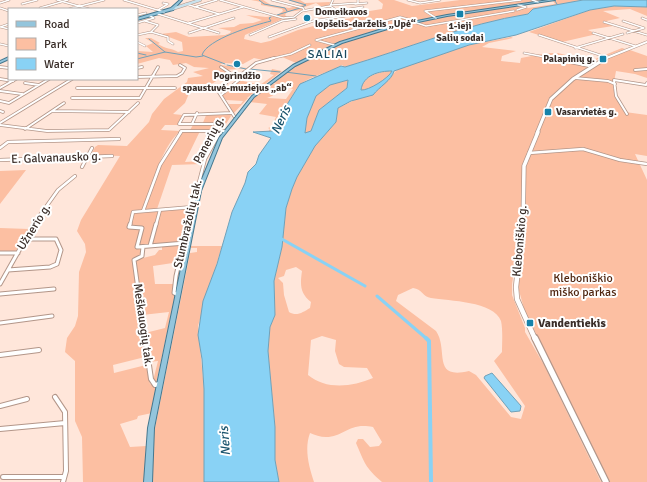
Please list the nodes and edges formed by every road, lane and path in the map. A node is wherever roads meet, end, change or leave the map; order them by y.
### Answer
1 (9, 0) edge
2 (37, 0) edge
3 (57, 0) edge
4 (68, 0) edge
5 (104, 0) edge
6 (124, 0) edge
7 (181, 0) edge
8 (200, 0) edge
9 (217, 0) edge
10 (220, 0) edge
11 (272, 0) edge
12 (333, 0) edge
13 (358, 0) edge
14 (408, 0) edge
15 (440, 0) edge
16 (522, 0) edge
17 (532, 0) edge
18 (554, 0) edge
19 (63, 1) junction
20 (0, 2) edge
21 (538, 2) junction
22 (163, 3) dead end
23 (367, 3) dead end
24 (22, 4) dead end
25 (186, 4) junction
26 (351, 4) junction
27 (518, 5) junction
28 (80, 6) junction
29 (177, 6) junction
30 (182, 6) junction
31 (331, 6) junction
32 (194, 7) junction
33 (243, 7) junction
34 (363, 7) dead end
35 (0, 8) edge
36 (40, 8) edge
37 (73, 8) edge
38 (86, 8) edge
39 (172, 9) junction
40 (304, 10) junction
41 (518, 10) dead end
42 (8, 11) edge
43 (338, 11) junction
44 (514, 11) dead end
45 (0, 12) edge
46 (158, 12) junction
47 (146, 13) dead end
48 (219, 14) junction
49 (138, 15) edge
50 (150, 16) junction
51 (294, 17) junction
52 (234, 18) dead end
53 (436, 18) junction
54 (642, 18) dead end
55 (138, 19) edge
56 (296, 19) junction
57 (647, 20) edge
58 (145, 21) junction
59 (623, 21) dead end
60 (414, 22) junction
61 (604, 22) dead end
62 (138, 23) edge
63 (189, 24) junction
64 (304, 25) junction
65 (203, 28) junction
66 (634, 31) junction
67 (151, 32) junction
68 (189, 33) dead end
69 (219, 33) dead end
70 (593, 33) dead end
71 (627, 33) dead end
72 (250, 34) dead end
73 (623, 34) dead end
74 (138, 35) edge
75 (539, 35) dead end
76 (647, 35) edge
77 (269, 36) dead end
78 (611, 38) junction
79 (138, 42) edge
80 (647, 42) edge
81 (173, 44) dead end
82 (642, 44) junction
83 (310, 45) dead end
84 (334, 45) junction
85 (145, 46) dead end
86 (635, 46) junction
87 (647, 46) edge
88 (575, 48) junction
89 (524, 54) dead end
90 (606, 57) junction
91 (180, 65) dead end
92 (589, 66) junction
93 (0, 67) edge
94 (5, 67) joint
95 (142, 67) dead end
96 (158, 67) dead end
97 (221, 67) dead end
98 (138, 68) edge
99 (647, 69) edge
100 (0, 70) edge
101 (635, 70) dead end
102 (138, 76) edge
103 (151, 77) junction
104 (231, 78) junction
105 (575, 78) junction
106 (0, 79) edge
107 (47, 80) edge
108 (70, 80) edge
109 (239, 80) dead end
110 (614, 80) junction
111 (12, 81) joint
112 (608, 81) junction
113 (25, 83) dead end
114 (647, 83) edge
115 (614, 84) junction
116 (39, 85) junction
117 (0, 88) edge
118 (77, 88) dead end
119 (145, 88) junction
120 (175, 88) dead end
121 (0, 91) edge
122 (23, 94) junction
123 (221, 95) junction
124 (72, 98) dead end
125 (0, 101) edge
126 (138, 103) dead end
127 (64, 104) dead end
128 (52, 111) junction
129 (129, 112) junction
130 (196, 113) junction
131 (233, 114) junction
132 (627, 114) dead end
133 (0, 124) edge
134 (192, 124) junction
135 (213, 124) dead end
136 (26, 129) junction
137 (222, 131) junction
138 (119, 139) dead end
139 (0, 148) edge
140 (92, 148) dead end
141 (529, 153) junction
142 (112, 156) dead end
143 (88, 157) junction
144 (0, 160) edge
145 (647, 164) edge
146 (82, 166) dead end
147 (75, 176) dead end
148 (194, 207) junction
149 (160, 210) junction
150 (143, 211) junction
151 (26, 239) junction
152 (187, 242) junction
153 (150, 246) junction
154 (143, 247) junction
155 (0, 253) edge
156 (18, 253) junction
157 (8, 270) junction
158 (0, 284) edge
159 (54, 289) dead end
160 (0, 294) edge
161 (52, 316) dead end
162 (0, 323) edge
163 (39, 350) dead end
164 (0, 355) edge
165 (160, 384) junction
166 (55, 397) dead end
167 (27, 399) dead end
168 (0, 406) edge
169 (65, 423) junction
170 (0, 429) edge
171 (3, 477) dead end
172 (64, 480) edge
173 (148, 482) edge
174 (606, 482) edge

1 - 20 street
2 - 24 street
3 - 19 street
4 - 19 street
5 - 28 street
6 - 46 street
7 - 29 main road
8 - 25 main road
9 - 32 street
10 - 33 street
11 - 40 street
12 - 31 street
13 - 26 street
14 - 15 street
16 - 53 street
17 - 21 street
18 - 21 main road, Panerių g.
19 - 28 street
19 - 36 street
21 - 27 main road, Panerių g.
22 - 46 street
23 - 26 street
25 - 30 main road
25 - 32 street
26 - 31 street
27 - 41 street
27 - 53 main road, Panerių g.
28 - 37 street
28 - 38 street
29 - 30 main road
29 - 39 main road
30 - 39 main road
31 - 40 street
31 - 43 street
32 - 48 street
33 - 48 street
33 - 51 street
34 - 43 street
35 - 42 street
39 - 46 main road
40 - 51 street
42 - 45 street
43 - 64 street
44 - 60 street
46 - 50 main road
46 - 63 street
47 - 49 street
48 - 63 street
50 - 55 main road
50 - 58 street
51 - 56 street
52 - 65 street
53 - 60 main road, Panerių g.
54 - 57 street
56 - 64 street
56 - 72 street
58 - 62 street
58 - 67 street
59 - 66 street
60 - 84 main road, Panerių g.
60 - 84 street
61 - 66 street
63 - 65 street
64 - 77 street
65 - 68 street
65 - 69 street
66 - 71 street
66 - 76 street
67 - 74 street
67 - 81 street
70 - 78 street
73 - 78 street
75 - 88 street
78 - 86 street
78 - 88 street
79 - 85 street
80 - 82 street, Kleboniškio g.
82 - 86 street, Kleboniškio g.
82 - 87 street
83 - 104 street
84 - 131 main road, Panerių g.
86 - 90 street, Kleboniškio g.
88 - 90 street
89 - 92 street
90 - 92 street, Kleboniškio g.
91 - 103 street
92 - 105 street, Kleboniškio g.
93 - 94 street
94 - 100 street
95 - 98 street
96 - 103 street
97 - 104 street
99 - 101 street
102 - 103 street
103 - 119 street
104 - 123 street
105 - 112 street
105 - 141 street, Kleboniškio g.
106 - 111 street
107 - 116 street
108 - 133 street
109 - 123 street
110 - 112 street
110 - 114 street
110 - 115 street
111 - 117 street
112 - 115 street
113 - 116 street
115 - 132 street
116 - 122 street
118 - 119 street
119 - 120 street
119 - 124 street
121 - 122 street
122 - 125 street
123 - 131 street
126 - 129 street
127 - 128 street
128 - 129 street
128 - 136 street
129 - 136 street
130 - 131 street
130 - 134 street
130 - 134 street
131 - 137 main road, Panerių g.
133 - 136 street
134 - 135 street
137 - 148 main road, Panerių g.
137 - 150 street
138 - 139 street
140 - 143 street
141 - 145 street
141 - 174 street, Kleboniškio g.
142 - 143 street, E. Galvanausko g.
143 - 144 street, E. Galvanausko g.
143 - 146 street
147 - 151 street, Užnerio g.
148 - 149 street
148 - 152 main road, Panerių g.
149 - 150 street
149 - 153 street
150 - 154 street
151 - 156 street, Užnerio g.
151 - 157 street
152 - 153 street
152 - 165 main road, Panerių g.
153 - 154 street
154 - 165 street, Meškauogių tak.
155 - 156 street
156 - 157 street, Užnerio g.
157 - 158 street, Užnerio g.
159 - 160 street
161 - 162 street
163 - 164 street
165 - 173 main road, Panerių g.
166 - 169 street
167 - 168 street
169 - 170 street
169 - 172 street
171 - 172 street

